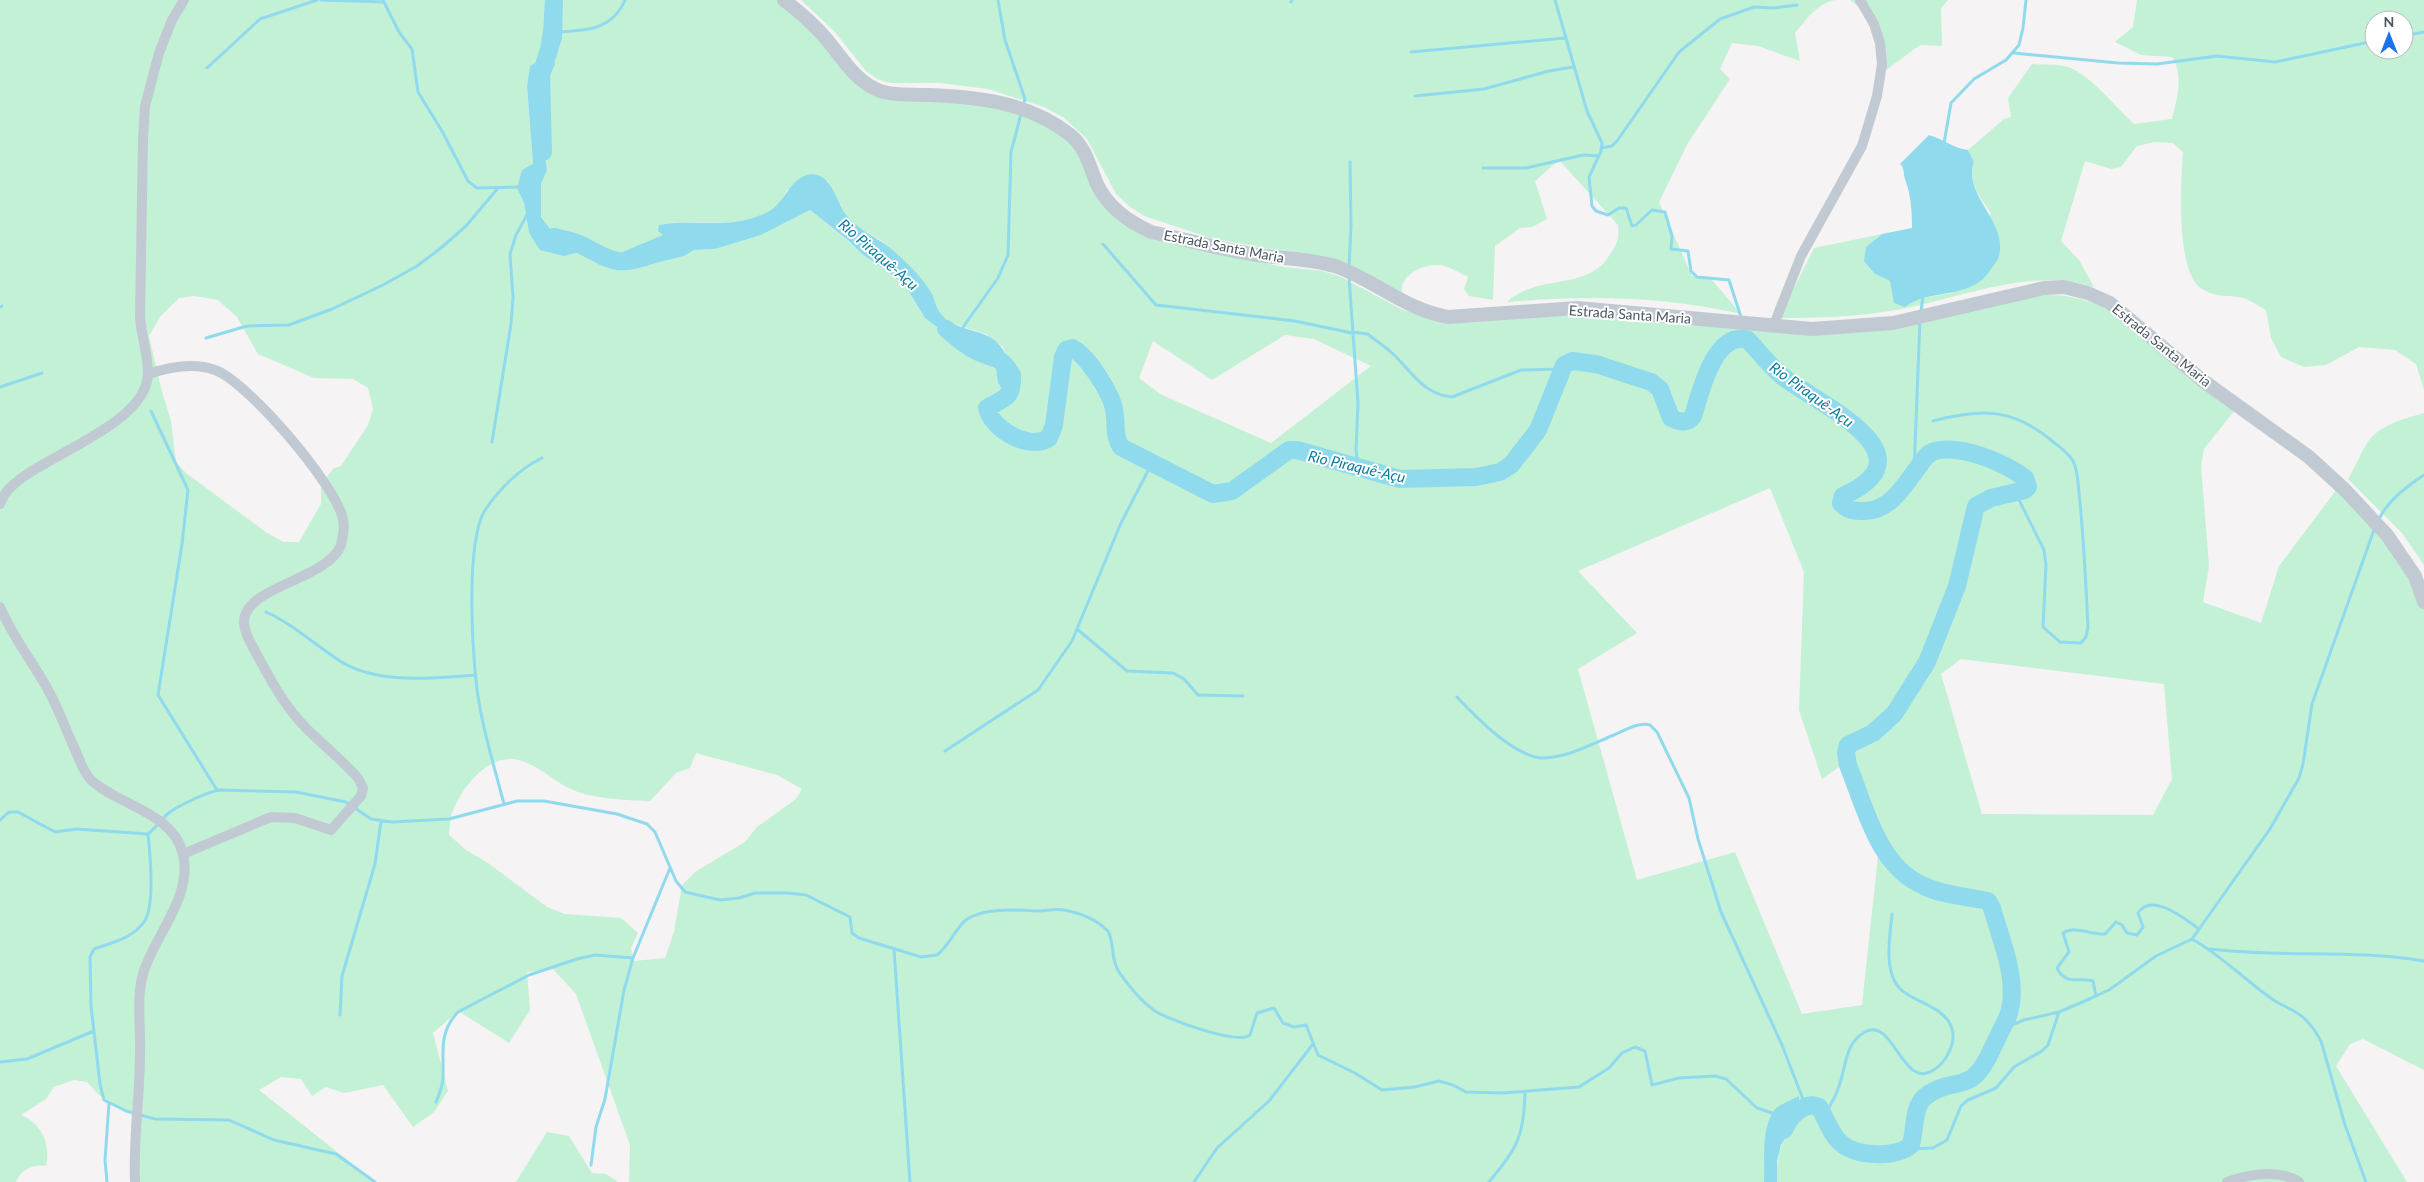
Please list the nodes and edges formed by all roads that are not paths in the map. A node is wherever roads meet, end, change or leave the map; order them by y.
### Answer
1 (184, 0) edge
2 (784, 0) edge
3 (1860, 0) edge
4 (1772, 327) junction
5 (148, 374) junction
6 (0, 504) edge
7 (2424, 602) edge
8 (0, 607) edge
9 (183, 854) junction
10 (135, 1182) edge
11 (2227, 1182) edge
12 (2299, 1182) edge

1 - 5 street
2 - 4 street, Estrada Santa Maria
3 - 4 street
4 - 7 street, Estrada Santa Maria
5 - 6 street
5 - 9 street
8 - 9 street
9 - 10 street
11 - 12 street

